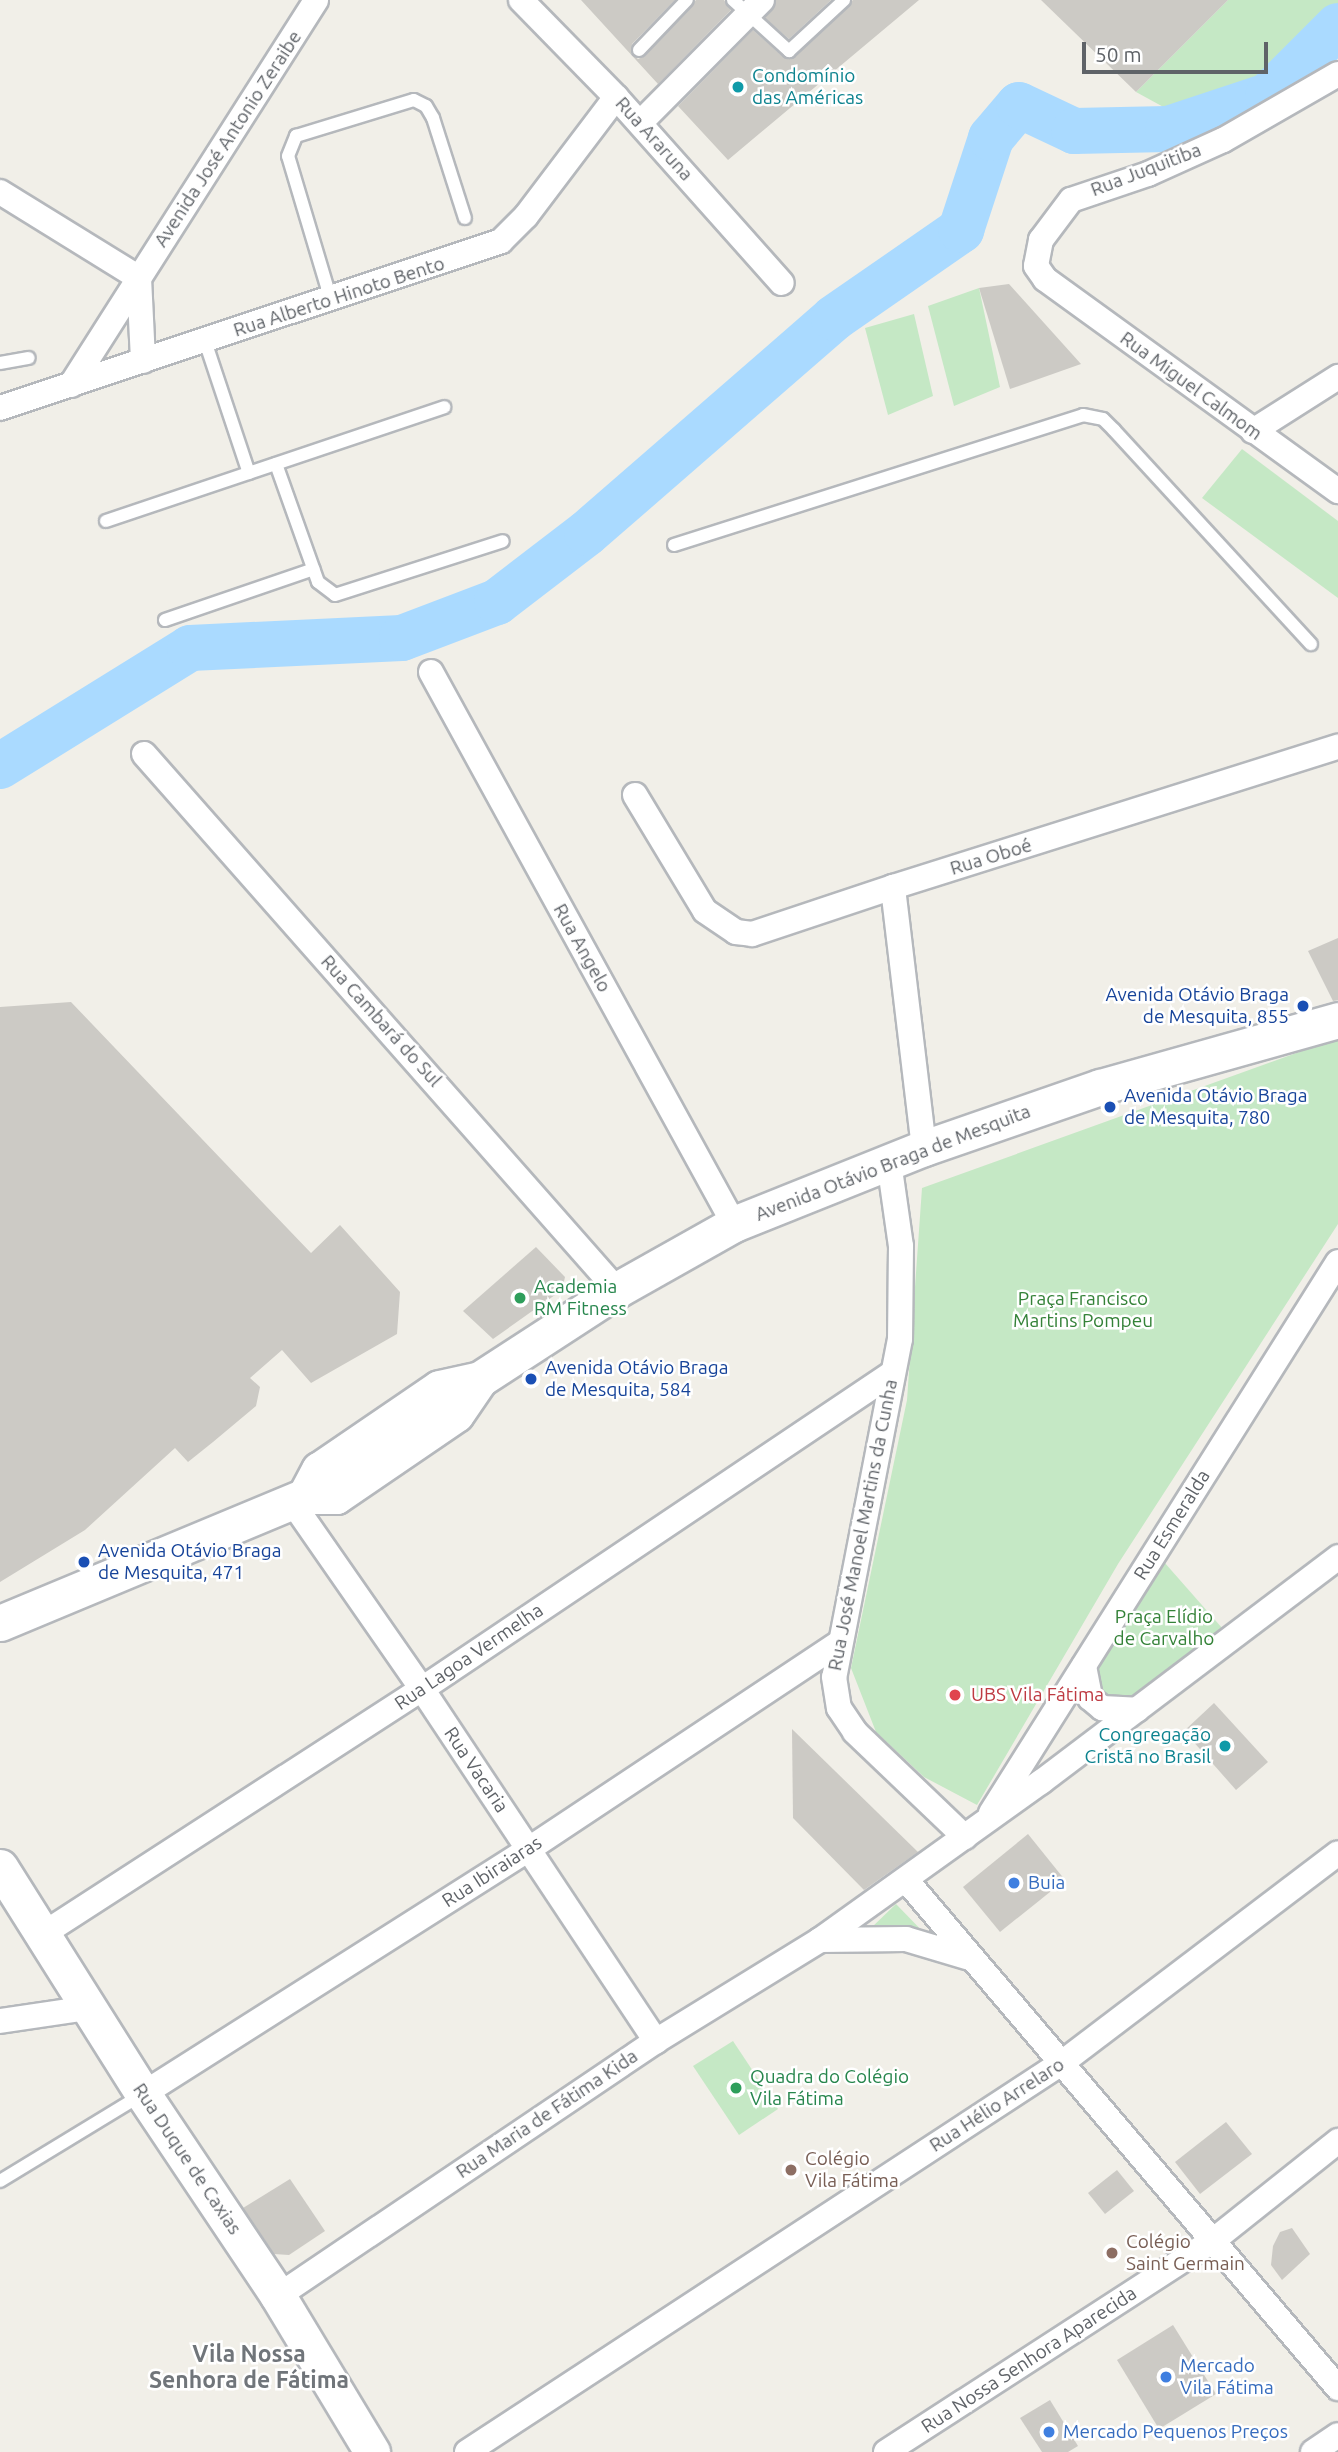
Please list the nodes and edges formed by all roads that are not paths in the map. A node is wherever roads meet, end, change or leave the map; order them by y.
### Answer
1 (316, 0) edge
2 (521, 0) edge
3 (687, 0) edge
4 (844, 0) edge
5 (747, 5) edge
6 (639, 50) dead end
7 (1338, 74) edge
8 (616, 97) junction
9 (639, 124) junction
10 (0, 192) edge
11 (466, 218) dead end
12 (139, 278) junction
13 (1045, 279) joint
14 (782, 284) dead end
15 (331, 300) junction
16 (205, 341) junction
17 (29, 358) dead end
18 (143, 361) junction
19 (0, 363) edge
20 (1338, 377) edge
21 (71, 385) junction
22 (444, 407) dead end
23 (0, 408) edge
24 (1253, 430) junction
25 (276, 464) junction
26 (249, 473) junction
27 (1338, 491) edge
28 (106, 521) dead end
29 (503, 541) dead end
30 (674, 545) dead end
31 (314, 569) junction
32 (165, 620) dead end
33 (1311, 644) dead end
34 (431, 672) dead end
35 (1338, 747) edge
36 (144, 754) dead end
37 (635, 795) dead end
38 (893, 887) junction
39 (1338, 1020) edge
40 (923, 1148) junction
41 (888, 1163) junction
42 (734, 1224) junction
43 (1338, 1262) edge
44 (617, 1290) junction
45 (891, 1374) junction
46 (298, 1499) junction
47 (1338, 1557) edge
48 (0, 1623) edge
49 (837, 1644) junction
50 (1084, 1666) junction
51 (422, 1689) junction
52 (1137, 1710) junction
53 (975, 1830) junction
54 (529, 1849) junction
55 (1338, 1853) edge
56 (0, 1867) edge
57 (906, 1880) junction
58 (43, 1934) junction
59 (820, 1940) junction
60 (968, 1957) junction
61 (88, 2008) junction
62 (0, 2021) edge
63 (656, 2041) junction
64 (1063, 2062) junction
65 (143, 2094) junction
66 (1338, 2141) edge
67 (0, 2181) edge
68 (1214, 2240) junction
69 (278, 2296) junction
70 (1338, 2388) edge
71 (1338, 2435) edge
72 (372, 2452) edge
73 (467, 2452) edge
74 (886, 2452) edge
75 (1313, 2452) edge

1 - 12 street, Avenida José Antonio Zeraibe
2 - 8 street, Rua Araruna
3 - 6 lane
4 - 5 lane
5 - 9 street
7 - 13 street, Rua Juquitiba
8 - 9 street, Rua Araruna
8 - 15 street, Rua Alberto Hinoto Bento
9 - 14 street, Rua Araruna
10 - 12 street
11 - 15 lane
12 - 18 street
12 - 21 street, Avenida José Antonio Zeraibe
13 - 24 street, Rua Miguel Calmom
15 - 16 street, Rua Alberto Hinoto Bento
16 - 18 street, Rua Alberto Hinoto Bento
16 - 26 lane
17 - 19 lane
18 - 21 street, Rua Alberto Hinoto Bento
20 - 24 street
21 - 23 street, Rua Alberto Hinoto Bento
22 - 25 lane
24 - 27 street, Rua Miguel Calmom
25 - 26 lane
25 - 31 lane
26 - 28 lane
29 - 31 lane
30 - 33 lane
31 - 32 lane
34 - 42 street, Rua Angelo
35 - 38 street, Rua Oboé
36 - 44 street, Rua Cambará do Sul
37 - 38 street, Rua Oboé
38 - 40 street
39 - 40 main road, Avenida Otávio Braga de Mesquita
40 - 41 main road, Avenida Otávio Braga de Mesquita
41 - 42 main road, Avenida Otávio Braga de Mesquita
41 - 45 street, Rua José Manoel Martins da Cunha
42 - 44 main road, Avenida Otávio Braga de Mesquita
43 - 50 street, Rua Esmeralda
44 - 46 main road, Avenida Otávio Braga de Mesquita
45 - 49 street, Rua José Manoel Martins da Cunha
45 - 51 street, Rua Lagoa Vermelha
46 - 48 main road, Avenida Otávio Braga de Mesquita
46 - 51 street, Rua Vacaria
47 - 52 street, Rua Maria de Fátima Kida
49 - 53 street, Rua José Manoel Martins da Cunha
49 - 54 street, Rua Ibiraiaras
50 - 52 street
50 - 53 street, Rua Esmeralda
51 - 54 street, Rua Vacaria
51 - 58 street, Rua Lagoa Vermelha
52 - 53 street, Rua Maria de Fátima Kida
53 - 57 street, Rua Maria de Fátima Kida
54 - 63 street, Rua Vacaria
54 - 65 street, Rua Ibiraiaras
55 - 64 street, Rua Hélio Arrelaro
56 - 58 main road, Rua Duque de Caxias
57 - 59 street, Rua Maria de Fátima Kida
57 - 60 street
58 - 61 main road, Rua Duque de Caxias
59 - 60 street
59 - 63 street, Rua Maria de Fátima Kida
60 - 64 street
61 - 62 street
61 - 65 main road, Rua Duque de Caxias
63 - 69 street, Rua Maria de Fátima Kida
64 - 68 street
64 - 73 street, Rua Hélio Arrelaro
65 - 67 lane
65 - 69 main road, Rua Duque de Caxias
66 - 68 street, Rua Nossa Senhora Aparecida
68 - 70 street
68 - 74 street, Rua Nossa Senhora Aparecida
69 - 72 main road, Rua Duque de Caxias
71 - 75 street

